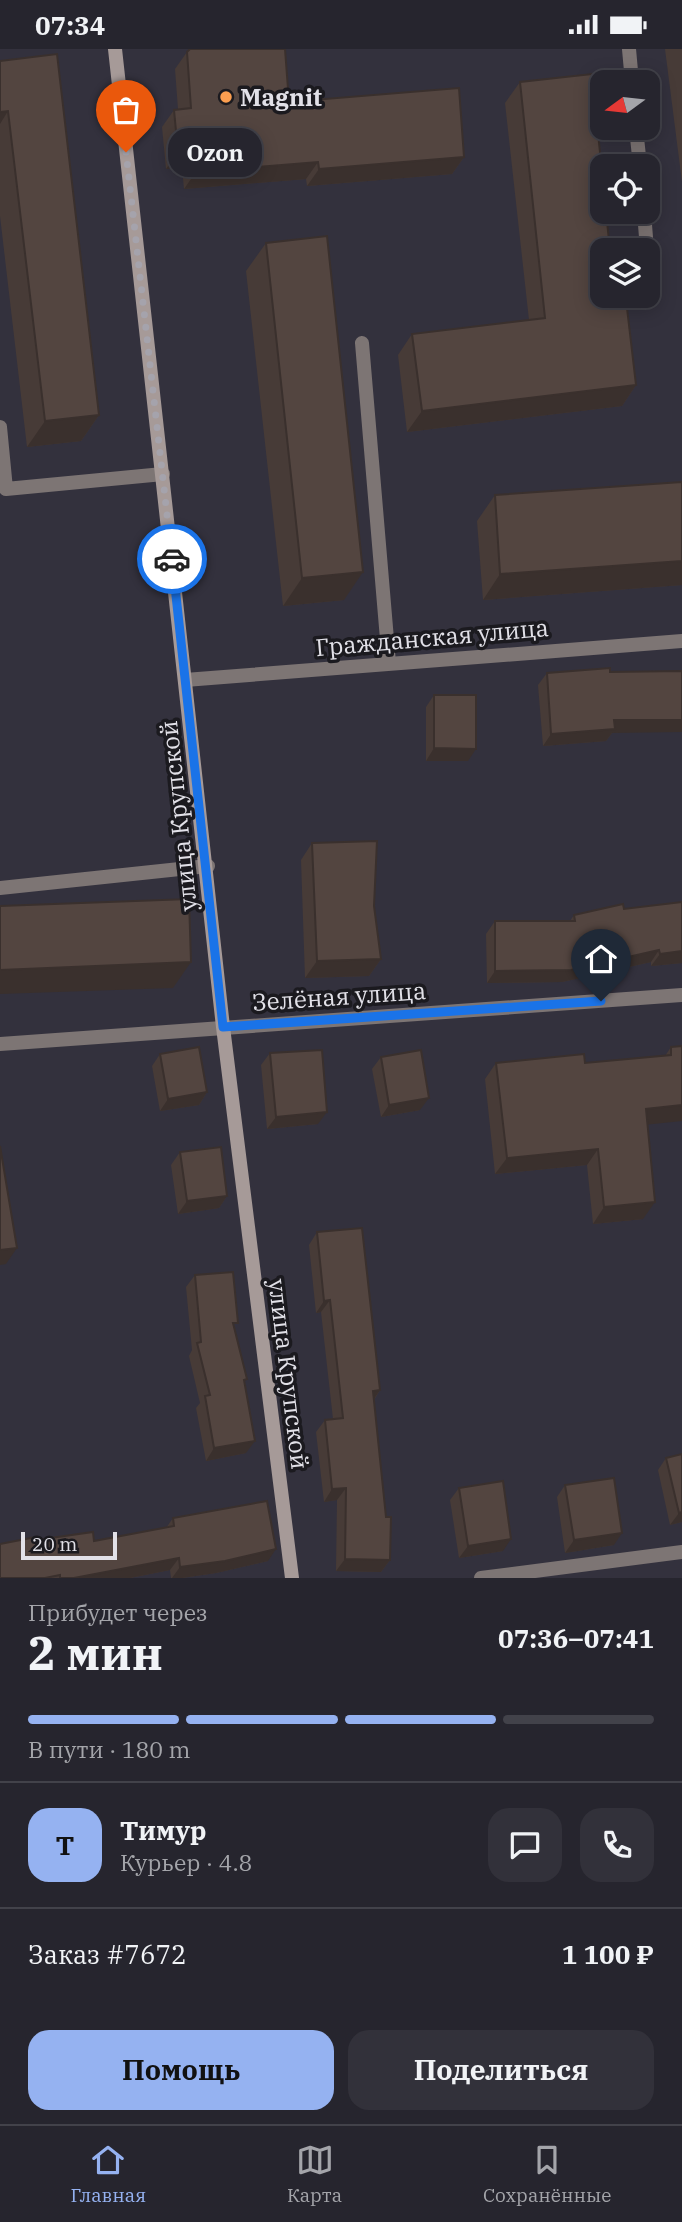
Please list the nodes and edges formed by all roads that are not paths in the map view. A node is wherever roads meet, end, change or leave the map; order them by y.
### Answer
1 (115, 49) edge
2 (629, 49) edge
3 (631, 70) edge
4 (362, 343) dead end
5 (0, 427) edge
6 (163, 474) junction
7 (682, 641) edge
8 (389, 663) junction
9 (186, 680) junction
10 (208, 866) junction
11 (0, 888) edge
12 (682, 995) edge
13 (223, 1027) junction
14 (0, 1044) edge
15 (682, 1552) edge
16 (292, 1578) edge
17 (481, 1578) edge

1 - 6 street, улица Крупской
2 - 3 street
4 - 8 street
5 - 6 street
6 - 9 street, улица Крупской
7 - 8 street, Гражданская улица
8 - 9 street, Гражданская улица
9 - 10 street, улица Крупской
10 - 11 street
10 - 13 street, улица Крупской
12 - 13 street, Зелёная улица
13 - 14 street, Зелёная улица
13 - 16 street, улица Крупской
15 - 17 street

